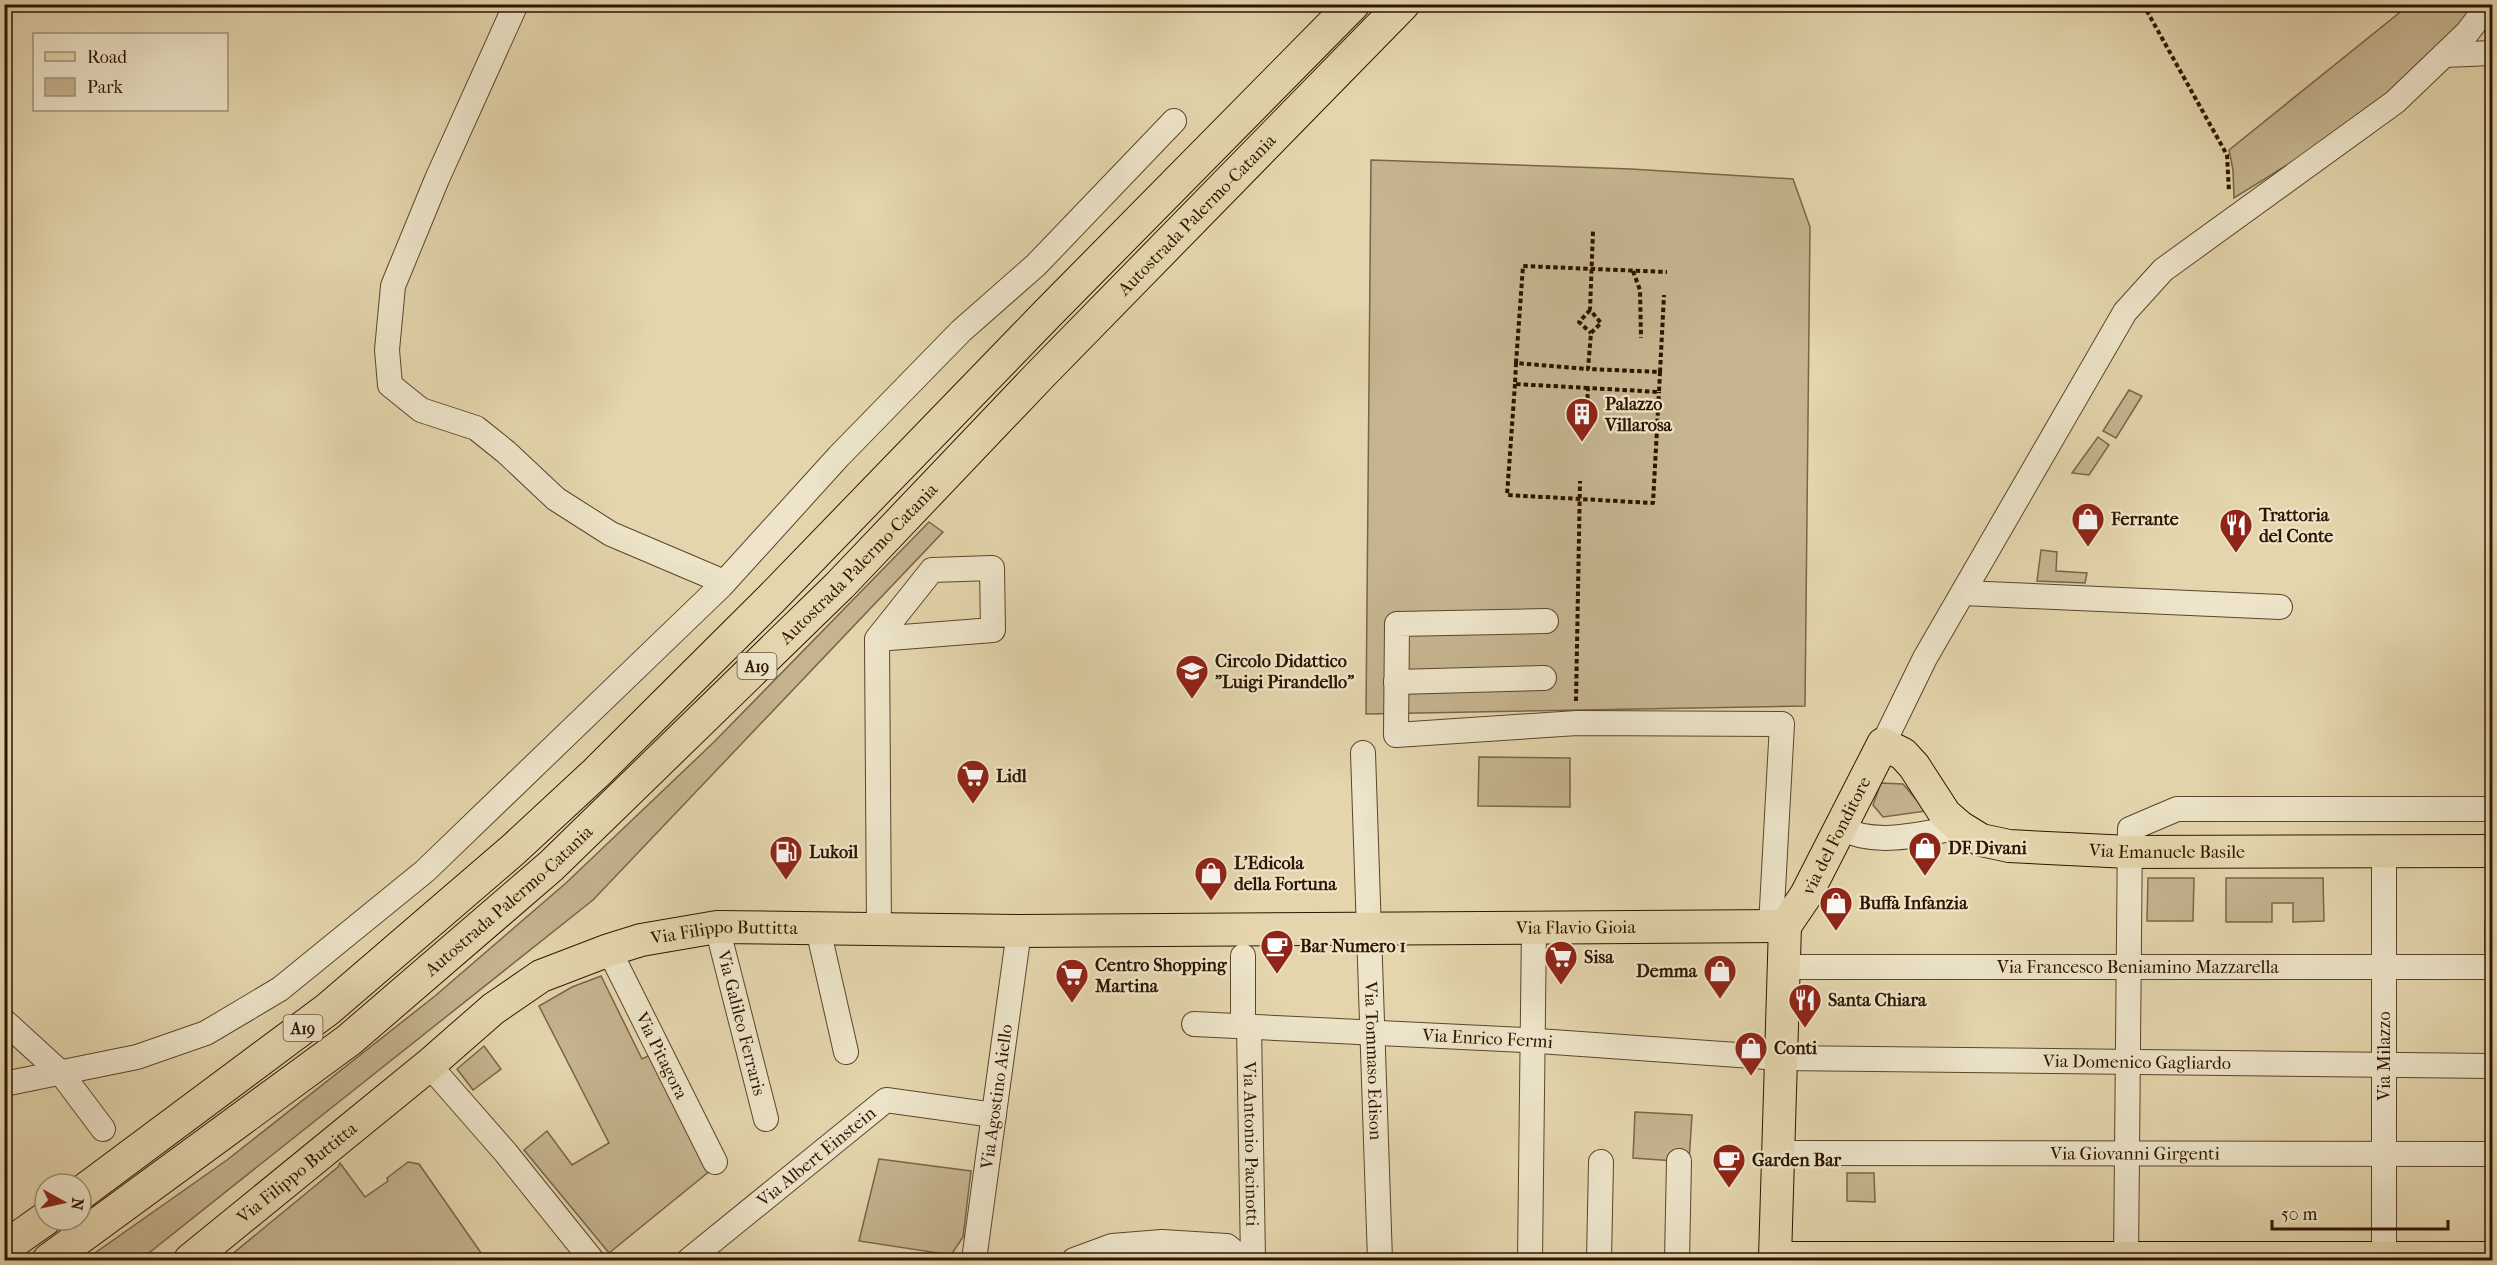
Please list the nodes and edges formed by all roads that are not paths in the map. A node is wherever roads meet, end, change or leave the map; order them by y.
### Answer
1 (516, 4) edge
2 (1353, 4) edge
3 (1403, 4) edge
4 (2489, 4) edge
5 (2493, 53) edge
6 (2444, 55) junction
7 (1174, 121) dead end
8 (724, 582) junction
9 (1963, 593) junction
10 (2280, 607) dead end
11 (1546, 621) dead end
12 (878, 639) junction
13 (1544, 678) dead end
14 (1396, 682) junction
15 (1883, 744) junction
16 (1363, 753) dead end
17 (2493, 809) edge
18 (1960, 827) junction
19 (1840, 828) junction
20 (2493, 851) edge
21 (2129, 852) junction
22 (2384, 852) junction
23 (1534, 926) junction
24 (1778, 926) junction
25 (717, 927) junction
26 (1367, 928) junction
27 (818, 929) junction
28 (879, 930) junction
29 (1019, 931) junction
30 (609, 950) junction
31 (1243, 956) dead end
32 (2384, 966) junction
33 (1784, 967) junction
34 (2129, 967) junction
35 (2493, 967) edge
36 (4, 1021) edge
37 (1194, 1024) dead end
38 (1246, 1027) junction
39 (1371, 1034) junction
40 (1533, 1041) junction
41 (846, 1052) dead end
42 (1781, 1058) junction
43 (2127, 1061) junction
44 (2384, 1063) junction
45 (429, 1065) junction
46 (2493, 1066) edge
47 (61, 1073) junction
48 (4, 1084) edge
49 (994, 1115) junction
50 (766, 1119) dead end
51 (103, 1129) dead end
52 (1778, 1153) junction
53 (2127, 1154) junction
54 (2382, 1154) junction
55 (2493, 1154) edge
56 (1679, 1161) dead end
57 (715, 1162) dead end
58 (1601, 1162) dead end
59 (93, 1184) edge
60 (33, 1227) edge
61 (4, 1248) edge
62 (2493, 1258) edge
63 (194, 1259) edge
64 (1876, 1259) edge
65 (2126, 1259) edge
66 (2384, 1259) edge
67 (49, 1260) edge
68 (592, 1260) edge
69 (689, 1260) edge
70 (974, 1260) edge
71 (1074, 1260) edge
72 (1244, 1260) edge
73 (1253, 1260) edge
74 (1380, 1260) edge
75 (1530, 1260) edge
76 (1599, 1260) edge
77 (1677, 1260) edge
78 (1773, 1260) edge

1 - 8 street
2 - 59 highway, Autostrada Palermo-Catania / A19
3 - 67 highway, Autostrada Palermo-Catania / A19
4 - 6 street
5 - 6 street
6 - 9 street
7 - 8 street
8 - 47 street
9 - 10 street
9 - 15 street
11 - 14 street
12 - 12 street
12 - 28 street
13 - 14 street
14 - 24 street
15 - 18 main road, Via Emanuele Basile
15 - 19 main road, via del Fonditore
16 - 26 street, Via Tommaso Edison
17 - 21 street
18 - 19 street
18 - 21 main road, Via Emanuele Basile
19 - 24 main road, via del Fonditore
20 - 22 main road, Via Emanuele Basile
21 - 22 main road, Via Emanuele Basile
21 - 34 street
22 - 32 street, Via Milazzo
23 - 24 main road, Via Flavio Gioia
23 - 26 main road, Via Flavio Gioia
23 - 40 street
24 - 33 main road
25 - 27 main road, Via Filippo Buttitta
25 - 30 main road, Via Filippo Buttitta
25 - 50 street, Via Galileo Ferraris
26 - 29 main road, Via Filippo Buttitta
26 - 39 street, Via Tommaso Edison
27 - 28 main road, Via Filippo Buttitta
27 - 41 street
28 - 29 main road, Via Filippo Buttitta
29 - 49 street, Via Agostino Aiello
30 - 45 main road, Via Filippo Buttitta
30 - 57 street, Via Pitagora
31 - 38 street, Via Antonio Pacinotti
32 - 34 street, Via Francesco Beniamino Mazzarella
32 - 35 street, Via Francesco Beniamino Mazzarella
32 - 44 street, Via Milazzo
33 - 34 street, Via Francesco Beniamino Mazzarella
33 - 42 main road
34 - 43 street
36 - 47 street
37 - 38 street, Via Enrico Fermi
38 - 39 street, Via Enrico Fermi
38 - 73 street, Via Antonio Pacinotti
39 - 40 street, Via Enrico Fermi
39 - 74 street, Via Tommaso Edison
40 - 42 street, Via Enrico Fermi
40 - 75 street
42 - 43 street, Via Domenico Gagliardo
42 - 52 main road
43 - 44 street, Via Domenico Gagliardo
43 - 53 street
44 - 46 street, Via Domenico Gagliardo
44 - 54 street, Via Milazzo
45 - 63 main road, Via Filippo Buttitta
45 - 68 street
47 - 48 street
47 - 51 street
49 - 69 street, Via Albert Einstein
49 - 70 street, Via Agostino Aiello
52 - 53 street, Via Giovanni Girgenti
52 - 78 main road
53 - 54 street, Via Giovanni Girgenti
53 - 65 street
54 - 55 street, Via Giovanni Girgenti
54 - 66 street, Via Milazzo
56 - 77 street
58 - 76 street
60 - 61 highway
62 - 66 main road
64 - 65 main road
64 - 78 main road
65 - 66 main road
71 - 72 street

